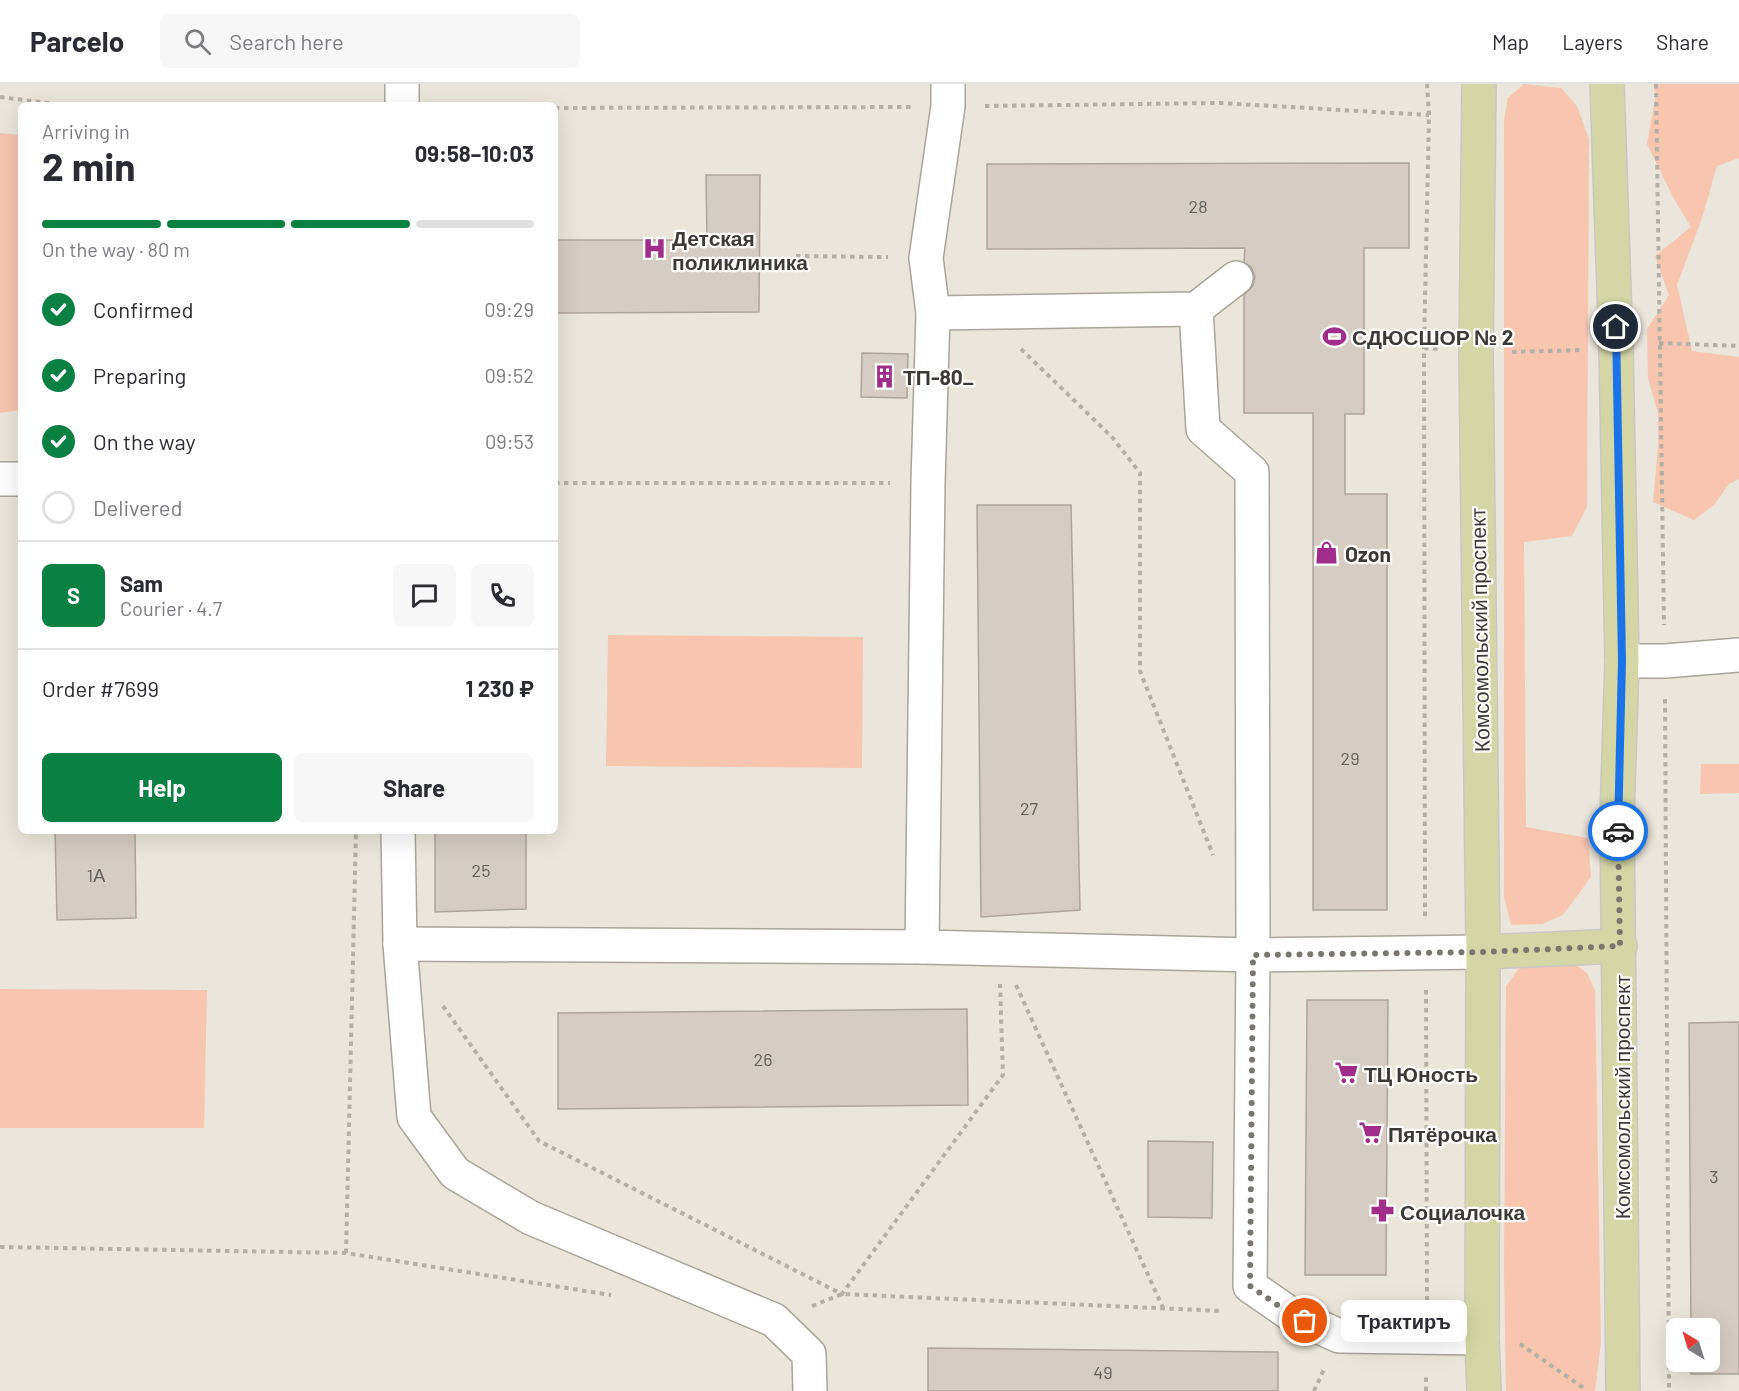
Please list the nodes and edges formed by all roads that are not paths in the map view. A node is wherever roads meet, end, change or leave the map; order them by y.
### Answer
1 (402, 84) edge
2 (1479, 84) edge
3 (1608, 84) edge
4 (948, 95) edge
5 (402, 102) edge
6 (1236, 278) dead end
7 (1196, 309) junction
8 (933, 313) junction
9 (0, 479) edge
10 (18, 479) edge
11 (1739, 655) edge
12 (1622, 661) junction
13 (398, 834) edge
14 (400, 944) junction
15 (1620, 946) junction
16 (922, 947) junction
17 (1483, 952) junction
18 (1253, 955) junction
19 (1482, 1338) junction
20 (810, 1391) edge
21 (1484, 1391) edge
22 (1623, 1391) edge

1 - 5 lane
2 - 17 main road, Комсомольский проспект
3 - 12 main road, Комсомольский проспект
4 - 8 lane
6 - 7 lane
7 - 8 lane
7 - 18 lane
8 - 16 lane
9 - 10 lane
11 - 12 lane
12 - 15 main road, Комсомольский проспект
13 - 14 lane
14 - 16 lane
14 - 20 lane
15 - 17 main road
15 - 22 main road, Комсомольский проспект
16 - 18 lane
17 - 18 lane
17 - 19 main road, Комсомольский проспект
18 - 19 lane
19 - 21 main road, Комсомольский проспект

